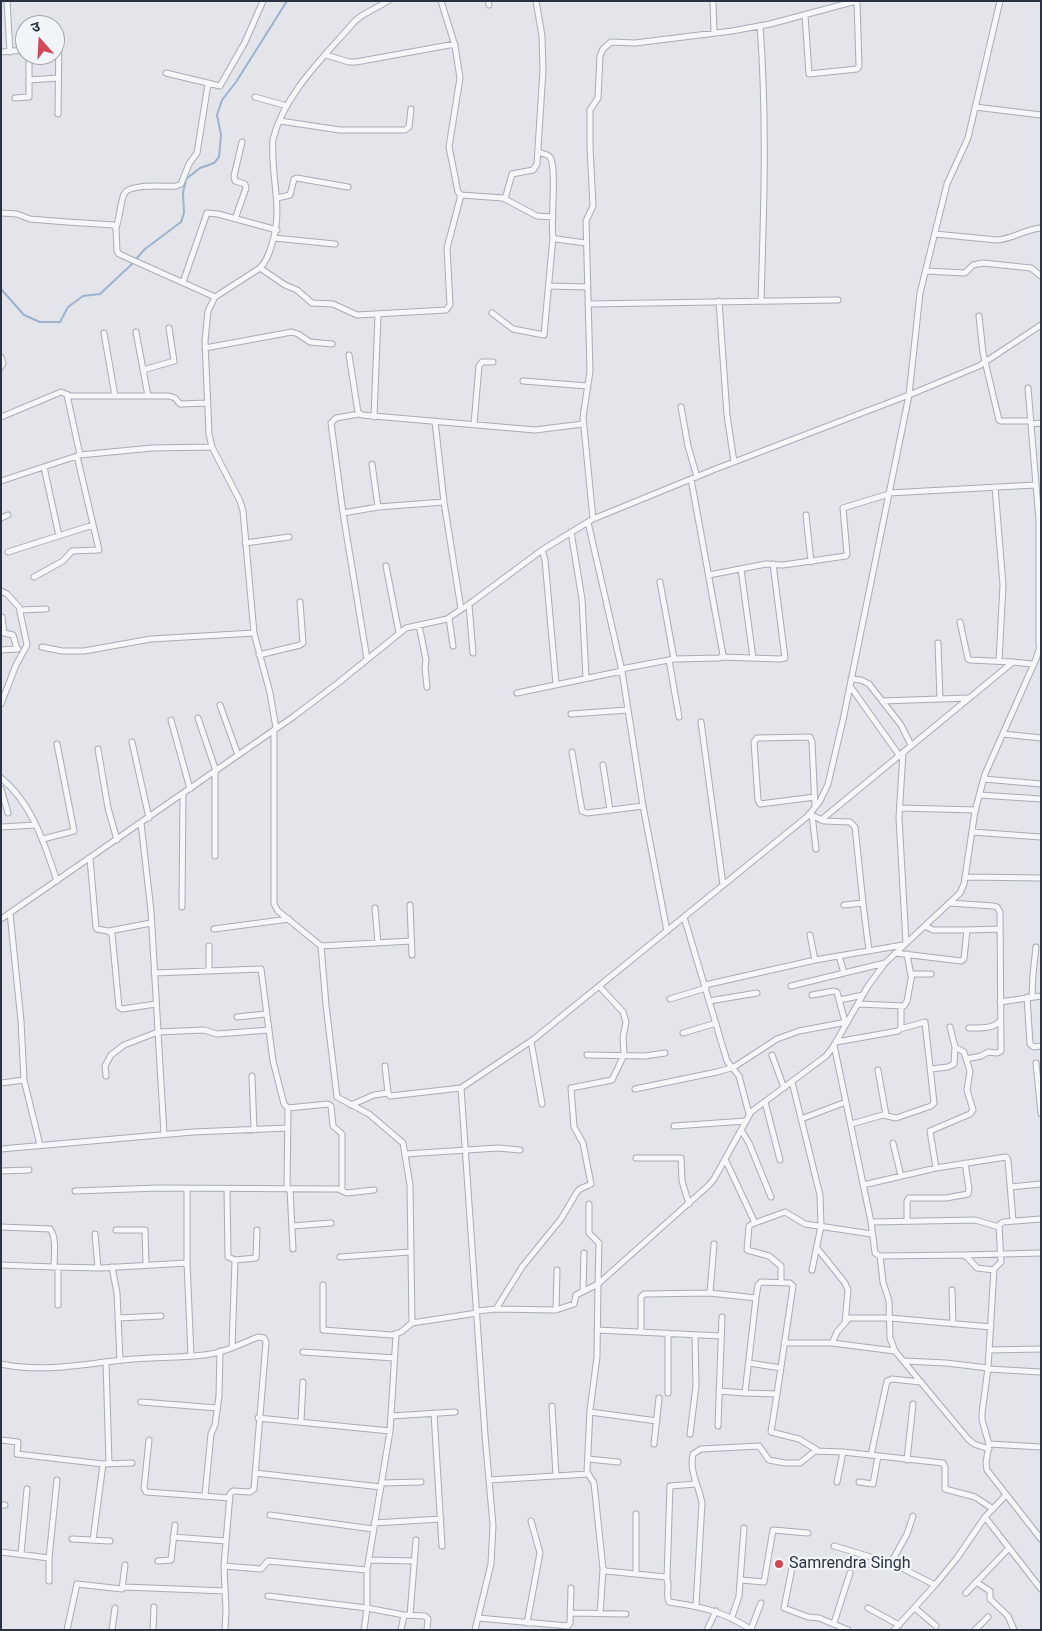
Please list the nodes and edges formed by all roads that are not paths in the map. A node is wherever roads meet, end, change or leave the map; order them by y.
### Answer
1 (7, 1) edge
2 (263, 1) edge
3 (388, 1) edge
4 (441, 1) edge
5 (536, 1) edge
6 (714, 1) edge
7 (856, 1) edge
8 (1000, 1) edge
9 (377, 4) edge
10 (805, 15) junction
11 (760, 26) junction
12 (714, 33) junction
13 (455, 44) junction
14 (15, 51) edge
15 (1, 52) edge
16 (10, 52) junction
17 (326, 55) junction
18 (29, 65) edge
19 (58, 65) edge
20 (166, 73) dead end
21 (58, 78) junction
22 (29, 80) junction
23 (208, 84) junction
24 (255, 97) dead end
25 (15, 98) dead end
26 (287, 106) junction
27 (975, 107) junction
28 (411, 109) dead end
29 (58, 114) dead end
30 (1041, 115) edge
31 (280, 121) junction
32 (242, 142) dead end
33 (538, 152) junction
34 (348, 187) dead end
35 (461, 195) junction
36 (277, 198) junction
37 (505, 198) junction
38 (1, 213) edge
39 (553, 217) junction
40 (235, 219) junction
41 (116, 228) junction
42 (1041, 228) edge
43 (277, 230) junction
44 (935, 234) junction
45 (553, 237) junction
46 (274, 238) junction
47 (586, 243) junction
48 (335, 244) dead end
49 (260, 268) junction
50 (926, 271) junction
51 (1041, 276) edge
52 (183, 282) junction
53 (548, 286) junction
54 (588, 286) junction
55 (215, 297) junction
56 (761, 300) junction
57 (838, 300) dead end
58 (719, 301) junction
59 (588, 304) junction
60 (492, 313) dead end
61 (378, 315) junction
62 (979, 316) dead end
63 (1041, 325) edge
64 (169, 328) dead end
65 (136, 332) dead end
66 (104, 333) dead end
67 (332, 344) dead end
68 (205, 348) junction
69 (350, 355) dead end
70 (1, 357) edge
71 (986, 361) junction
72 (493, 362) dead end
73 (1, 367) edge
74 (143, 370) junction
75 (523, 381) dead end
76 (588, 386) junction
77 (1028, 388) dead end
78 (67, 395) junction
79 (909, 395) junction
80 (116, 396) junction
81 (148, 396) junction
82 (207, 403) junction
83 (681, 407) dead end
84 (359, 414) junction
85 (1, 417) edge
86 (374, 417) junction
87 (435, 421) junction
88 (1030, 422) junction
89 (1041, 422) edge
90 (474, 424) junction
91 (583, 424) junction
92 (212, 447) junction
93 (78, 455) junction
94 (734, 462) junction
95 (372, 464) dead end
96 (44, 467) junction
97 (1041, 468) edge
98 (1034, 469) junction
99 (694, 478) junction
100 (1, 481) edge
101 (1035, 484) junction
102 (995, 487) junction
103 (889, 494) junction
104 (444, 502) junction
105 (378, 507) junction
106 (343, 513) junction
107 (8, 515) dead end
108 (806, 515) dead end
109 (1, 518) edge
110 (591, 520) junction
111 (1040, 521) edge
112 (94, 525) junction
113 (571, 532) junction
114 (59, 536) junction
115 (289, 537) dead end
116 (245, 543) junction
117 (542, 550) junction
118 (8, 552) dead end
119 (811, 562) junction
120 (773, 564) junction
121 (386, 566) dead end
122 (741, 569) junction
123 (709, 575) junction
124 (34, 577) dead end
125 (660, 582) dead end
126 (1, 590) edge
127 (300, 602) dead end
128 (469, 605) junction
129 (46, 609) dead end
130 (462, 609) junction
131 (20, 610) junction
132 (2, 616) edge
133 (449, 618) junction
134 (960, 622) dead end
135 (419, 625) junction
136 (254, 633) junction
137 (399, 633) junction
138 (938, 643) dead end
139 (1040, 644) edge
140 (453, 646) dead end
141 (42, 647) dead end
142 (25, 649) junction
143 (1, 650) edge
144 (17, 650) junction
145 (474, 653) dead end
146 (259, 655) junction
147 (722, 657) junction
148 (753, 658) junction
149 (367, 659) junction
150 (671, 660) junction
151 (999, 661) junction
152 (1013, 662) junction
153 (1032, 664) junction
154 (622, 670) junction
155 (586, 678) junction
156 (851, 679) junction
157 (556, 684) junction
158 (850, 686) junction
159 (428, 687) dead end
160 (516, 693) dead end
161 (968, 698) junction
162 (940, 699) junction
163 (882, 701) junction
164 (1, 704) edge
165 (220, 705) dead end
166 (628, 710) junction
167 (571, 714) dead end
168 (679, 717) dead end
169 (198, 718) dead end
170 (172, 720) dead end
171 (701, 722) dead end
172 (275, 729) junction
173 (1003, 734) junction
174 (1041, 738) edge
175 (132, 742) dead end
176 (58, 744) dead end
177 (911, 745) junction
178 (98, 749) dead end
179 (572, 752) dead end
180 (901, 754) junction
181 (238, 755) junction
182 (603, 765) dead end
183 (216, 771) junction
184 (1, 779) edge
185 (984, 779) junction
186 (1041, 784) edge
187 (1, 789) edge
188 (190, 789) junction
189 (183, 794) junction
190 (980, 795) junction
191 (815, 797) junction
192 (1041, 799) edge
193 (643, 806) junction
194 (815, 807) junction
195 (900, 808) junction
196 (610, 810) junction
197 (976, 810) junction
198 (8, 813) dead end
199 (810, 815) junction
200 (149, 818) junction
201 (821, 820) junction
202 (141, 823) junction
203 (36, 825) junction
204 (1, 827) edge
205 (972, 832) junction
206 (1041, 837) edge
207 (43, 839) junction
208 (117, 840) junction
209 (816, 849) dead end
210 (215, 856) dead end
211 (90, 859) junction
212 (966, 877) junction
213 (1041, 878) edge
214 (57, 881) junction
215 (723, 885) junction
216 (863, 903) junction
217 (949, 903) junction
218 (410, 905) dead end
219 (844, 905) dead end
220 (182, 907) dead end
221 (375, 908) dead end
222 (10, 914) junction
223 (684, 917) junction
224 (1, 919) edge
225 (289, 919) junction
226 (151, 923) junction
227 (925, 926) junction
228 (214, 929) dead end
229 (1000, 929) junction
230 (967, 930) junction
231 (108, 931) junction
232 (667, 931) junction
233 (810, 935) dead end
234 (411, 941) junction
235 (378, 943) junction
236 (905, 944) junction
237 (209, 946) dead end
238 (321, 946) junction
239 (1036, 947) dead end
240 (869, 951) junction
241 (895, 953) junction
242 (907, 954) junction
243 (412, 955) dead end
244 (839, 956) junction
245 (815, 960) junction
246 (884, 963) junction
247 (209, 971) junction
248 (154, 973) junction
249 (844, 973) junction
250 (931, 974) dead end
251 (911, 976) junction
252 (599, 986) junction
253 (705, 986) junction
254 (791, 986) dead end
255 (757, 993) dead end
256 (863, 995) junction
257 (812, 996) dead end
258 (1041, 996) edge
259 (1029, 997) junction
260 (670, 999) dead end
261 (840, 1000) junction
262 (709, 1001) junction
263 (1000, 1002) junction
264 (156, 1004) junction
265 (858, 1004) junction
266 (901, 1006) junction
267 (266, 1014) junction
268 (237, 1016) dead end
269 (1000, 1021) junction
270 (846, 1022) junction
271 (716, 1023) junction
272 (950, 1027) dead end
273 (969, 1028) dead end
274 (269, 1030) junction
275 (900, 1030) junction
276 (158, 1032) junction
277 (683, 1032) dead end
278 (531, 1041) junction
279 (835, 1043) junction
280 (1041, 1046) edge
281 (955, 1047) junction
282 (665, 1053) dead end
283 (587, 1054) dead end
284 (772, 1055) dead end
285 (624, 1056) junction
286 (966, 1059) junction
287 (1036, 1064) dead end
288 (385, 1066) dead end
289 (733, 1067) junction
290 (931, 1069) junction
291 (878, 1070) dead end
292 (106, 1076) dead end
293 (252, 1076) dead end
294 (24, 1080) junction
295 (792, 1082) junction
296 (1039, 1082) edge
297 (1, 1083) edge
298 (461, 1088) junction
299 (635, 1088) dead end
300 (784, 1088) junction
301 (388, 1093) junction
302 (338, 1098) junction
303 (765, 1102) junction
304 (846, 1102) junction
305 (542, 1104) dead end
306 (330, 1105) junction
307 (351, 1105) junction
308 (288, 1108) junction
309 (749, 1114) junction
310 (1041, 1114) edge
311 (886, 1115) junction
312 (801, 1119) junction
313 (746, 1120) junction
314 (851, 1124) junction
315 (674, 1126) dead end
316 (288, 1128) junction
317 (254, 1130) junction
318 (741, 1130) junction
319 (164, 1134) junction
320 (893, 1143) dead end
321 (40, 1145) junction
322 (1, 1149) edge
323 (466, 1150) junction
324 (520, 1150) dead end
325 (405, 1154) junction
326 (636, 1158) dead end
327 (725, 1159) junction
328 (780, 1160) dead end
329 (965, 1163) junction
330 (936, 1168) junction
331 (1, 1170) edge
332 (29, 1170) dead end
333 (901, 1176) junction
334 (1041, 1184) edge
335 (863, 1185) junction
336 (1010, 1187) junction
337 (187, 1188) junction
338 (289, 1189) junction
339 (75, 1190) dead end
340 (227, 1190) junction
341 (342, 1190) junction
342 (374, 1190) dead end
343 (771, 1197) dead end
344 (589, 1204) dead end
345 (688, 1204) junction
346 (1041, 1219) edge
347 (908, 1221) junction
348 (1013, 1221) junction
349 (870, 1222) junction
350 (331, 1223) dead end
351 (755, 1223) junction
352 (292, 1226) junction
353 (821, 1226) junction
354 (1, 1227) edge
355 (999, 1227) junction
356 (116, 1230) dead end
357 (257, 1230) dead end
358 (95, 1234) dead end
359 (872, 1234) junction
360 (714, 1244) dead end
361 (817, 1248) junction
362 (293, 1250) dead end
363 (410, 1252) junction
364 (1041, 1252) edge
365 (1001, 1253) junction
366 (584, 1254) dead end
367 (962, 1255) junction
368 (880, 1256) junction
369 (340, 1257) dead end
370 (235, 1260) junction
371 (187, 1263) junction
372 (1, 1265) edge
373 (146, 1265) junction
374 (56, 1267) junction
375 (112, 1267) junction
376 (98, 1268) junction
377 (557, 1270) dead end
378 (812, 1270) dead end
379 (994, 1270) junction
380 (781, 1283) junction
381 (598, 1284) junction
382 (322, 1285) dead end
383 (583, 1290) junction
384 (952, 1290) dead end
385 (710, 1294) junction
386 (756, 1298) junction
387 (58, 1305) dead end
388 (496, 1309) junction
389 (556, 1310) junction
390 (477, 1312) junction
391 (161, 1316) dead end
392 (722, 1317) dead end
393 (118, 1318) junction
394 (890, 1318) junction
395 (412, 1323) junction
396 (846, 1323) junction
397 (953, 1324) junction
398 (991, 1327) junction
399 (597, 1330) junction
400 (641, 1332) junction
401 (668, 1334) junction
402 (396, 1335) junction
403 (695, 1335) junction
404 (721, 1336) junction
405 (784, 1343) junction
406 (832, 1343) junction
407 (232, 1348) junction
408 (1041, 1349) edge
409 (989, 1350) junction
410 (220, 1351) junction
411 (895, 1351) junction
412 (303, 1352) dead end
413 (191, 1355) junction
414 (394, 1358) junction
415 (120, 1360) junction
416 (904, 1361) junction
417 (106, 1362) junction
418 (749, 1363) junction
419 (1, 1364) edge
420 (781, 1368) junction
421 (988, 1368) junction
422 (1041, 1372) edge
423 (303, 1382) dead end
424 (921, 1382) junction
425 (719, 1391) junction
426 (668, 1392) dead end
427 (745, 1393) junction
428 (777, 1394) junction
429 (659, 1398) dead end
430 (141, 1402) dead end
431 (913, 1404) dead end
432 (552, 1406) dead end
433 (218, 1408) junction
434 (455, 1412) dead end
435 (590, 1412) junction
436 (434, 1413) junction
437 (391, 1416) junction
438 (258, 1418) junction
439 (301, 1421) junction
440 (657, 1421) junction
441 (718, 1426) dead end
442 (390, 1431) junction
443 (690, 1434) dead end
444 (1, 1440) edge
445 (149, 1440) dead end
446 (654, 1444) dead end
447 (1041, 1446) edge
448 (989, 1447) junction
449 (818, 1451) junction
450 (843, 1452) junction
451 (871, 1455) junction
452 (878, 1456) junction
453 (588, 1459) junction
454 (907, 1460) junction
455 (618, 1462) dead end
456 (132, 1463) dead end
457 (106, 1464) junction
458 (255, 1473) junction
459 (588, 1474) junction
460 (556, 1476) junction
461 (58, 1480) dead end
462 (489, 1480) junction
463 (421, 1482) dead end
464 (838, 1482) dead end
465 (859, 1482) dead end
466 (696, 1484) junction
467 (381, 1485) junction
468 (27, 1489) dead end
469 (205, 1495) junction
470 (1006, 1495) junction
471 (230, 1498) junction
472 (993, 1509) junction
473 (636, 1514) dead end
474 (270, 1515) dead end
475 (913, 1516) dead end
476 (985, 1517) junction
477 (441, 1519) junction
478 (531, 1521) dead end
479 (374, 1523) junction
480 (175, 1525) dead end
481 (744, 1528) dead end
482 (373, 1529) junction
483 (808, 1533) dead end
484 (173, 1537) junction
485 (72, 1539) dead end
486 (1041, 1539) edge
487 (93, 1540) junction
488 (416, 1540) dead end
489 (226, 1541) junction
490 (110, 1542) dead end
491 (442, 1546) dead end
492 (834, 1546) dead end
493 (1009, 1548) junction
494 (1, 1552) edge
495 (21, 1554) junction
496 (49, 1558) junction
497 (369, 1560) junction
498 (158, 1561) dead end
499 (414, 1561) junction
500 (891, 1563) junction
501 (125, 1565) dead end
502 (224, 1566) junction
503 (792, 1568) dead end
504 (367, 1570) junction
505 (604, 1570) junction
506 (850, 1573) dead end
507 (636, 1574) junction
508 (668, 1578) junction
509 (741, 1580) junction
510 (49, 1581) dead end
511 (976, 1582) junction
512 (935, 1585) junction
513 (124, 1587) junction
514 (571, 1588) dead end
515 (1041, 1589) edge
516 (224, 1591) junction
517 (966, 1593) dead end
518 (268, 1596) dead end
519 (762, 1603) dead end
520 (696, 1606) junction
521 (154, 1607) dead end
522 (115, 1608) dead end
523 (367, 1608) junction
524 (868, 1608) dead end
525 (915, 1608) junction
526 (716, 1611) junction
527 (570, 1614) junction
528 (600, 1614) junction
529 (626, 1614) dead end
530 (404, 1615) junction
531 (410, 1615) junction
532 (732, 1617) junction
533 (478, 1618) junction
534 (988, 1618) dead end
535 (528, 1623) junction
536 (834, 1623) junction
537 (899, 1625) junction
538 (936, 1626) dead end
539 (67, 1630) edge
540 (112, 1630) edge
541 (153, 1630) edge
542 (225, 1630) edge
543 (364, 1630) edge
544 (401, 1630) edge
545 (427, 1630) edge
546 (475, 1630) edge
547 (707, 1630) edge
548 (752, 1630) edge
549 (848, 1630) edge
550 (894, 1630) edge
551 (975, 1630) edge
552 (1014, 1630) edge

1 - 16 street
2 - 23 street
3 - 9 street
4 - 13 street
5 - 33 street
6 - 12 street
7 - 10 street
7 - 10 street
8 - 27 street
9 - 17 street
10 - 11 street
11 - 12 street
11 - 56 street
12 - 47 street
13 - 17 street
13 - 35 street
14 - 16 street
15 - 16 street
17 - 26 street
18 - 22 street
19 - 21 street
20 - 23 street
21 - 22 street
21 - 29 street
22 - 25 street
23 - 41 street
24 - 26 street
26 - 31 street
27 - 30 street
27 - 44 street
28 - 31 street
31 - 36 street
32 - 40 street
33 - 37 street
33 - 39 street
34 - 36 street
35 - 37 street
35 - 61 street
36 - 43 street
37 - 39 street
38 - 41 street
39 - 45 street
40 - 43 street
40 - 52 street
41 - 52 street
42 - 44 street
43 - 46 street
44 - 50 street
45 - 47 street
45 - 53 street
46 - 48 street
46 - 49 street
47 - 54 street
49 - 55 street
49 - 61 street
50 - 51 street
50 - 79 street
52 - 55 street
53 - 54 street
53 - 60 street
54 - 59 street
55 - 68 street
56 - 57 street
56 - 58 street
58 - 59 street
58 - 94 street
59 - 76 street
61 - 86 street
62 - 71 street
63 - 71 street
64 - 74 street
65 - 74 street
66 - 80 street
67 - 68 street
68 - 82 street
69 - 84 street
70 - 73 street
71 - 79 street
71 - 88 street
72 - 90 street
74 - 81 street
75 - 76 street
76 - 91 street
77 - 88 street
78 - 80 street
78 - 85 street
78 - 93 street
79 - 94 street
79 - 103 street
80 - 81 street
81 - 82 street
82 - 92 street
83 - 99 street
84 - 86 street
84 - 106 street
86 - 87 street
87 - 90 street
87 - 104 street
88 - 89 street
88 - 98 street
90 - 91 street
91 - 110 street
92 - 93 street
92 - 116 street
93 - 96 street
93 - 112 street
94 - 99 street
95 - 105 street
96 - 100 street
96 - 114 street
97 - 98 street
98 - 101 street
99 - 110 street
99 - 123 street
101 - 102 street
101 - 111 street
102 - 103 street
102 - 151 street
103 - 119 street
103 - 156 street
104 - 105 street
104 - 130 street
105 - 106 street
106 - 149 street
107 - 109 street
108 - 119 street
110 - 113 street
110 - 154 street
111 - 139 street
112 - 114 street
112 - 124 street
113 - 117 street
113 - 155 street
114 - 118 street
115 - 116 street
116 - 136 street
117 - 128 street
117 - 157 street
119 - 120 street
120 - 122 street
120 - 148 street
121 - 137 street
122 - 123 street
122 - 148 street
123 - 147 street
125 - 150 street
126 - 131 street
127 - 146 street
128 - 130 street
128 - 145 street
129 - 131 street
130 - 133 street
131 - 142 street
132 - 144 street
133 - 135 street
133 - 140 street
134 - 151 street
135 - 137 street
135 - 159 street
136 - 141 street
136 - 146 street
137 - 149 street
138 - 162 street
139 - 153 street
142 - 144 street
142 - 164 street
143 - 144 street
146 - 172 street
147 - 148 street
147 - 150 street
149 - 172 street
150 - 154 street
150 - 168 street
151 - 152 street
152 - 153 street
152 - 161 street
153 - 173 street
154 - 155 street
154 - 166 street
155 - 157 street
156 - 158 street
156 - 163 street
157 - 160 street
158 - 180 street
158 - 194 street
161 - 162 street
161 - 177 street
162 - 163 street
163 - 177 street
165 - 181 street
166 - 167 street
166 - 193 street
169 - 183 street
170 - 188 street
171 - 215 street
172 - 181 street
172 - 225 street
173 - 174 street
173 - 185 street
175 - 200 street
176 - 207 street
177 - 180 street
178 - 208 street
179 - 196 street
180 - 195 street
180 - 201 street
181 - 183 street
182 - 196 street
183 - 188 street
183 - 210 street
184 - 203 street
185 - 186 street
185 - 190 street
187 - 198 street
188 - 189 street
189 - 200 street
189 - 220 street
190 - 192 street
190 - 197 street
191 - 191 street
191 - 194 street
193 - 196 street
193 - 232 street
194 - 199 street
195 - 197 street
195 - 236 street
197 - 205 street
199 - 201 street
199 - 209 street
199 - 215 street
200 - 202 street
201 - 216 street
202 - 208 street
202 - 226 street
203 - 204 street
203 - 207 street
205 - 206 street
205 - 212 street
207 - 214 street
208 - 211 street
211 - 214 street
211 - 231 street
212 - 213 street
212 - 217 street
214 - 222 street
215 - 223 street
216 - 219 street
216 - 240 street
217 - 227 street
217 - 229 street
218 - 234 street
221 - 235 street
222 - 224 street
222 - 294 street
223 - 232 street
223 - 253 street
225 - 228 street
225 - 238 street
226 - 231 street
226 - 248 street
227 - 230 street
227 - 236 street
229 - 230 street
229 - 263 street
230 - 242 street
231 - 264 street
232 - 252 street
233 - 245 street
234 - 235 street
234 - 243 street
235 - 238 street
236 - 240 street
236 - 241 street
237 - 247 street
238 - 302 street
239 - 259 street
240 - 244 street
241 - 242 street
241 - 246 street
242 - 251 street
244 - 245 street
244 - 249 street
245 - 253 street
246 - 249 street
246 - 256 street
247 - 248 street
247 - 267 street
248 - 264 street
249 - 254 street
250 - 251 street
251 - 266 street
252 - 278 street
252 - 285 street
253 - 260 street
253 - 262 street
255 - 262 street
256 - 261 street
256 - 265 street
257 - 261 street
258 - 259 street
259 - 263 street
259 - 280 street
261 - 270 street
262 - 271 street
263 - 269 street
264 - 276 street
265 - 266 street
265 - 270 street
266 - 275 street
267 - 268 street
267 - 274 street
269 - 273 street
269 - 286 street
270 - 279 street
270 - 289 street
271 - 277 street
271 - 289 street
272 - 281 street
274 - 276 street
274 - 308 street
275 - 279 street
275 - 290 street
276 - 292 street
276 - 319 street
278 - 298 street
278 - 305 street
279 - 295 street
279 - 304 street
281 - 286 street
281 - 290 street
282 - 285 street
283 - 285 street
284 - 300 street
285 - 388 street
286 - 330 street
287 - 296 street
288 - 301 street
289 - 299 street
289 - 309 street
290 - 311 street
291 - 311 street
293 - 317 street
294 - 297 street
294 - 321 street
295 - 300 street
295 - 312 street
296 - 310 street
298 - 301 street
298 - 323 street
300 - 303 street
301 - 307 street
302 - 306 street
302 - 307 street
303 - 309 street
303 - 328 street
304 - 312 street
304 - 314 street
306 - 308 street
306 - 341 street
307 - 325 street
308 - 316 street
309 - 313 street
311 - 314 street
312 - 353 street
313 - 315 street
313 - 318 street
314 - 335 street
316 - 317 street
316 - 338 street
317 - 319 street
318 - 327 street
318 - 343 street
319 - 321 street
320 - 333 street
321 - 322 street
323 - 324 street
323 - 325 street
323 - 390 street
325 - 363 street
326 - 345 street
327 - 345 street
327 - 351 street
329 - 330 street
329 - 336 street
329 - 347 street
330 - 333 street
331 - 332 street
333 - 335 street
334 - 336 street
335 - 349 street
336 - 348 street
337 - 339 street
337 - 340 street
337 - 371 street
338 - 340 street
338 - 341 street
338 - 352 street
340 - 370 street
341 - 342 street
344 - 381 street
345 - 381 street
346 - 348 street
347 - 349 street
347 - 355 street
348 - 355 street
349 - 359 street
350 - 352 street
351 - 353 street
351 - 380 street
352 - 362 street
353 - 359 street
353 - 361 street
354 - 374 street
355 - 365 street
356 - 373 street
357 - 370 street
358 - 376 street
359 - 368 street
360 - 385 street
361 - 378 street
361 - 396 street
363 - 369 street
363 - 395 street
364 - 365 street
365 - 367 street
365 - 379 street
366 - 383 street
367 - 368 street
367 - 379 street
368 - 394 street
370 - 407 street
371 - 373 street
371 - 413 street
372 - 374 street
373 - 375 street
374 - 376 street
374 - 387 street
375 - 376 street
375 - 393 street
377 - 389 street
379 - 398 street
380 - 386 street
380 - 405 street
381 - 383 street
381 - 399 street
382 - 402 street
383 - 389 street
384 - 397 street
385 - 386 street
385 - 400 street
386 - 418 street
388 - 389 street
388 - 390 street
390 - 395 street
390 - 462 street
391 - 393 street
392 - 404 street
393 - 415 street
394 - 396 street
394 - 397 street
394 - 411 street
395 - 402 street
396 - 406 street
397 - 398 street
398 - 409 street
399 - 400 street
399 - 435 street
400 - 401 street
401 - 403 street
401 - 426 street
402 - 414 street
403 - 404 street
403 - 443 street
404 - 425 street
405 - 406 street
405 - 420 street
406 - 411 street
407 - 410 street
407 - 438 street
408 - 409 street
409 - 421 street
410 - 413 street
410 - 433 street
411 - 416 street
412 - 414 street
413 - 415 street
414 - 437 street
415 - 417 street
416 - 421 street
416 - 424 street
417 - 419 street
417 - 457 street
418 - 420 street
418 - 427 street
420 - 428 street
421 - 422 street
421 - 448 street
423 - 439 street
424 - 448 street
424 - 451 street
425 - 427 street
425 - 441 street
427 - 428 street
428 - 449 street
429 - 440 street
430 - 433 street
431 - 454 street
432 - 460 street
433 - 469 street
434 - 436 street
435 - 440 street
435 - 453 street
436 - 437 street
436 - 477 street
437 - 442 street
438 - 439 street
438 - 458 street
439 - 442 street
440 - 446 street
442 - 467 street
444 - 457 street
445 - 469 street
447 - 448 street
448 - 470 street
449 - 450 street
449 - 466 street
450 - 451 street
450 - 464 street
451 - 452 street
452 - 454 street
452 - 465 street
453 - 455 street
453 - 459 street
454 - 472 street
456 - 457 street
457 - 487 street
458 - 467 street
458 - 471 street
459 - 460 street
459 - 505 street
460 - 462 street
461 - 496 street
462 - 533 street
463 - 467 street
466 - 508 street
466 - 520 street
467 - 479 street
468 - 495 street
469 - 471 street
470 - 472 street
470 - 486 street
471 - 489 street
472 - 476 street
473 - 507 street
474 - 482 street
475 - 500 street
476 - 493 street
476 - 512 street
477 - 479 street
477 - 491 street
478 - 535 street
479 - 482 street
480 - 484 street
481 - 509 street
482 - 497 street
483 - 509 street
484 - 489 street
484 - 498 street
485 - 487 street
487 - 490 street
488 - 499 street
489 - 502 street
492 - 500 street
493 - 511 street
493 - 515 street
494 - 495 street
495 - 496 street
496 - 510 street
497 - 499 street
497 - 504 street
499 - 531 street
500 - 512 street
501 - 513 street
502 - 504 street
502 - 516 street
503 - 536 street
504 - 523 street
505 - 507 street
505 - 528 street
506 - 536 street
507 - 508 street
508 - 520 street
509 - 532 street
511 - 517 street
511 - 552 street
512 - 525 street
513 - 516 street
513 - 539 street
514 - 527 street
516 - 542 street
518 - 523 street
519 - 548 street
520 - 526 street
521 - 541 street
522 - 540 street
523 - 530 street
523 - 543 street
524 - 537 street
525 - 537 street
525 - 538 street
526 - 532 street
526 - 547 street
527 - 528 street
527 - 535 street
528 - 529 street
530 - 531 street
530 - 544 street
531 - 545 street
532 - 548 street
533 - 535 street
533 - 546 street
534 - 551 street
536 - 549 street
537 - 550 street

